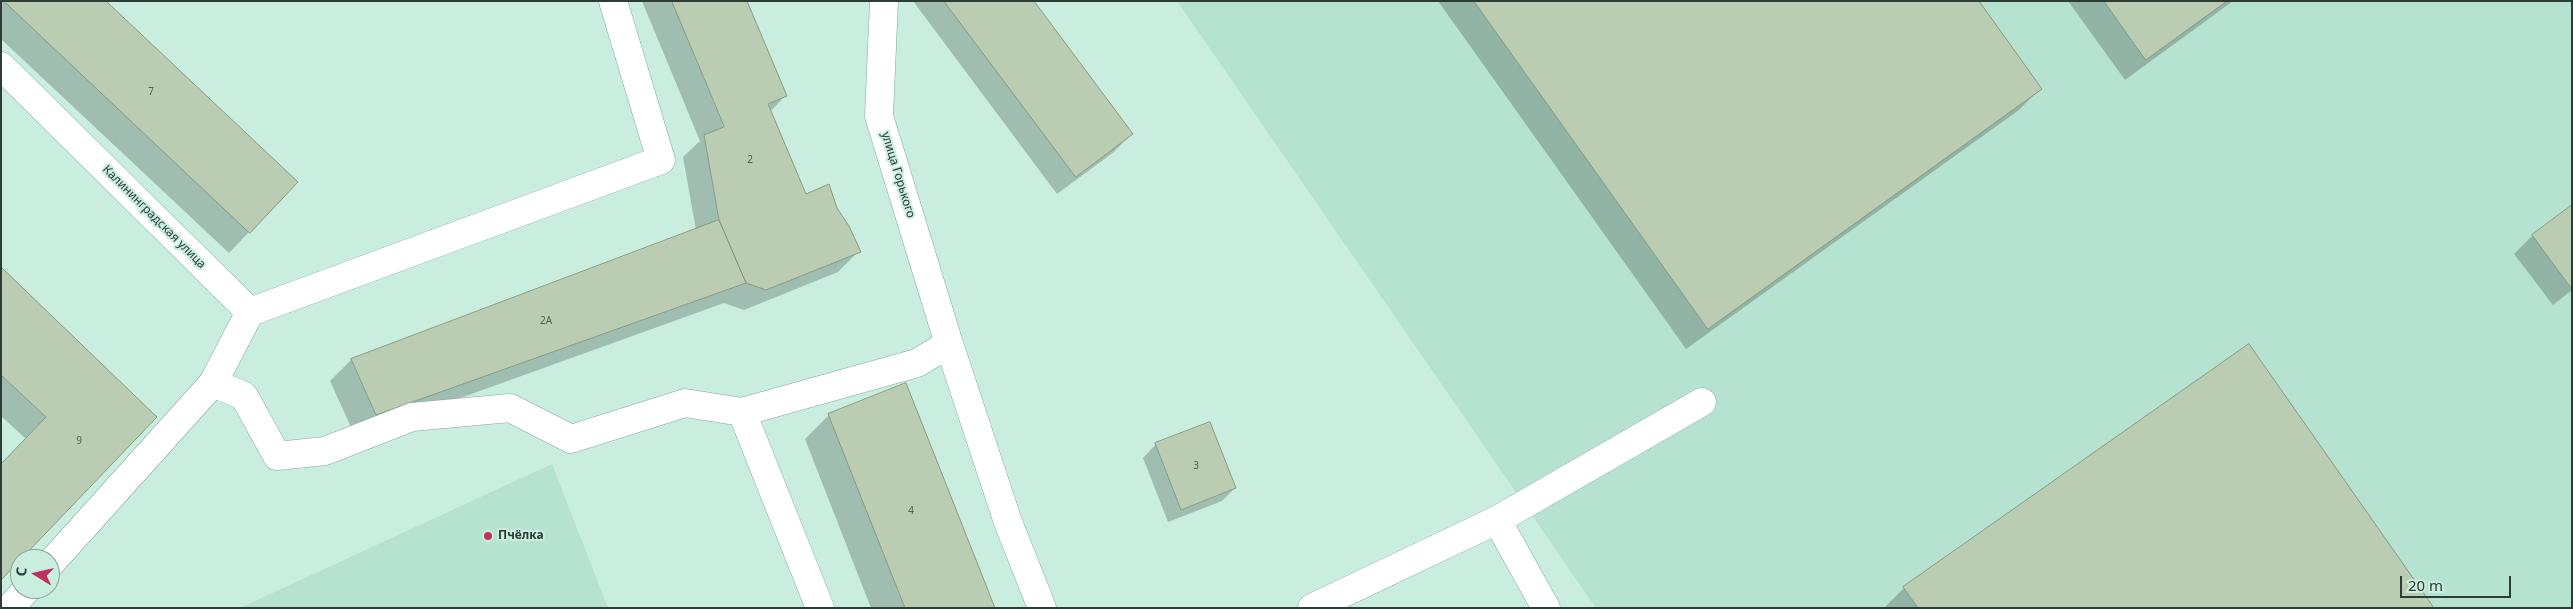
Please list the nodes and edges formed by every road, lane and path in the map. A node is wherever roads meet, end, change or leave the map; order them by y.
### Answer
1 (613, 1) edge
2 (884, 1) edge
3 (1, 66) edge
4 (250, 312) junction
5 (949, 344) junction
6 (213, 383) junction
7 (1702, 402) dead end
8 (742, 412) junction
9 (1497, 520) junction
10 (60, 553) edge
11 (820, 608) edge
12 (1042, 608) edge
13 (1312, 608) edge
14 (1546, 608) edge

1 - 4 street
2 - 5 street, улица Горького
3 - 4 street, Калининградская улица
4 - 6 street
5 - 8 street
5 - 12 street, улица Горького
6 - 8 street
6 - 10 street
7 - 9 street
8 - 11 street
9 - 13 street
9 - 14 street

